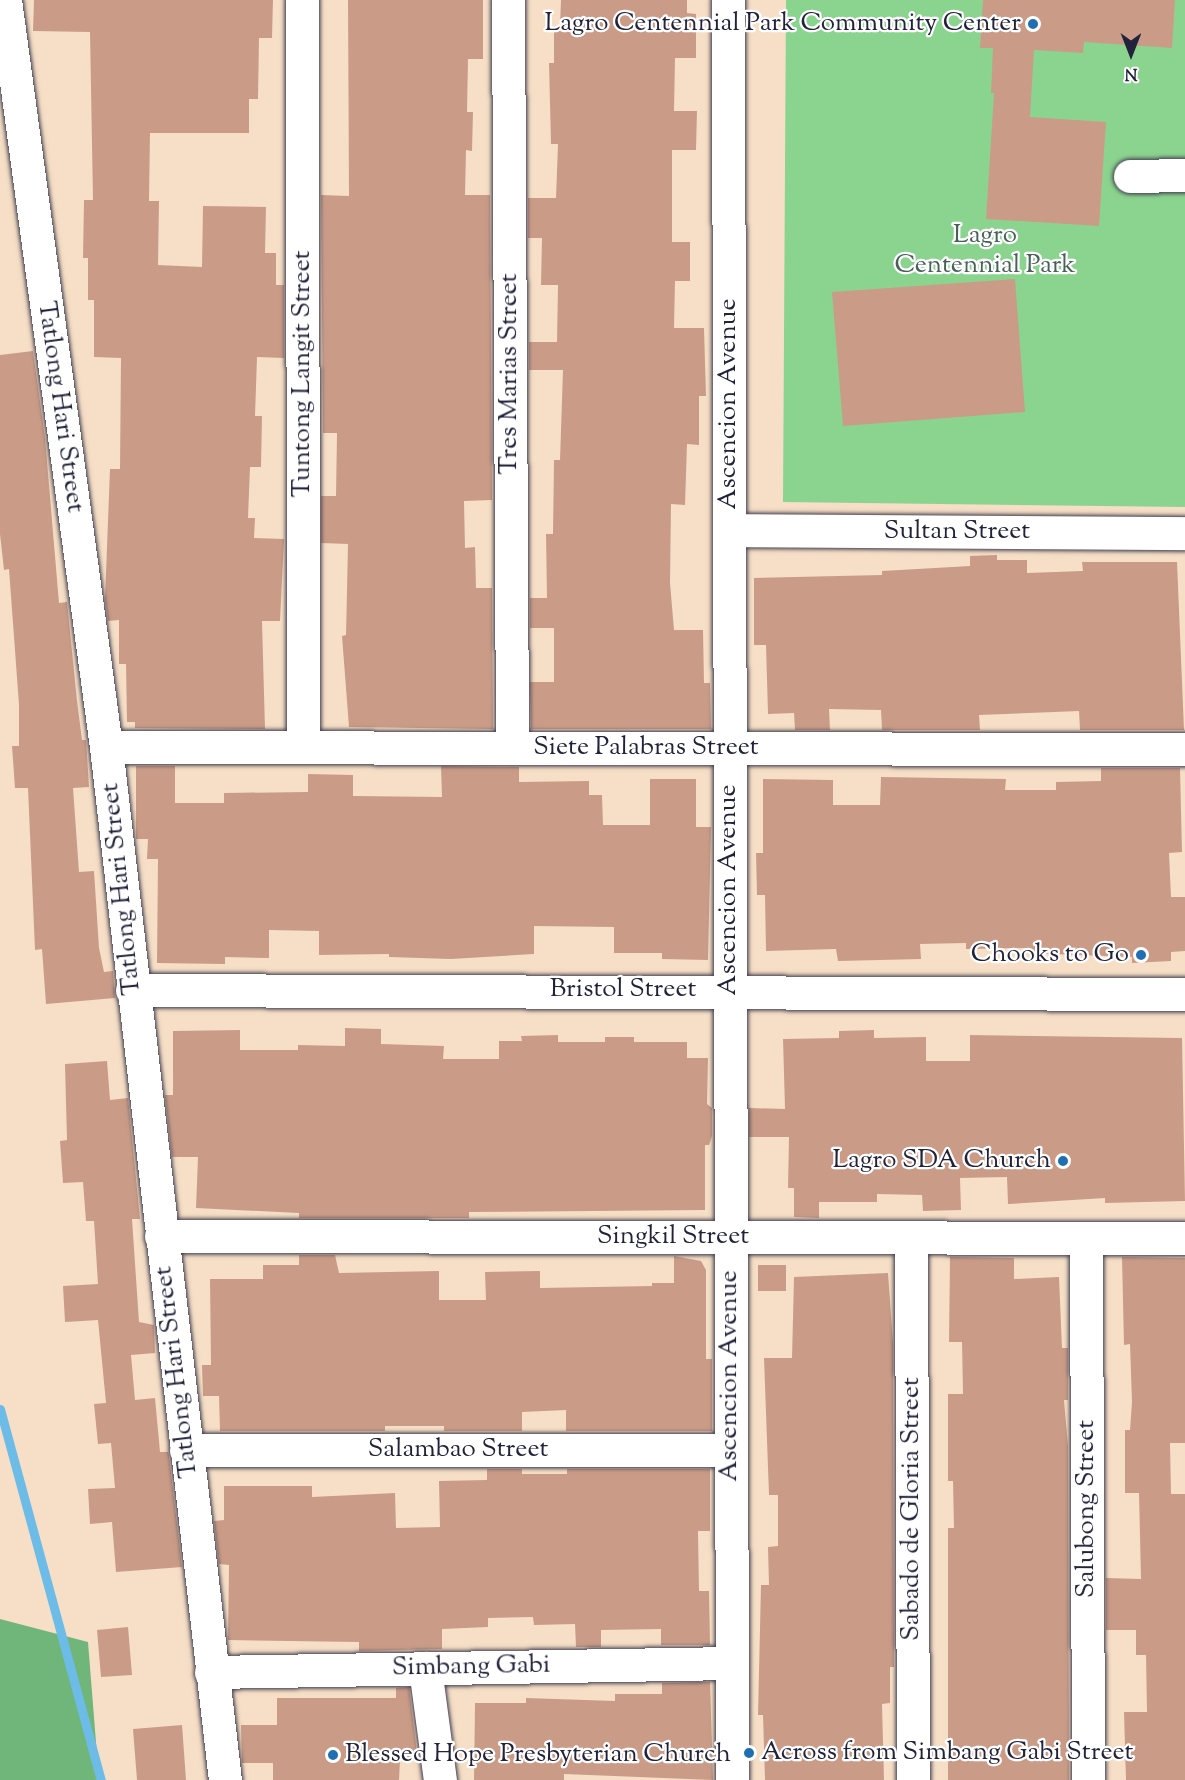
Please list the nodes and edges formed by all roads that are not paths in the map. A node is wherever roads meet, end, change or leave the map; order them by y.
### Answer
1 (5, 0) edge
2 (302, 0) edge
3 (508, 0) edge
4 (729, 0) edge
5 (1185, 175) edge
6 (1130, 176) dead end
7 (729, 530) junction
8 (1185, 533) edge
9 (106, 747) junction
10 (303, 747) junction
11 (512, 748) junction
12 (729, 748) junction
13 (1185, 749) edge
14 (132, 990) junction
15 (729, 990) junction
16 (1185, 994) edge
17 (161, 1236) junction
18 (730, 1237) junction
19 (912, 1238) junction
20 (1086, 1238) junction
21 (1185, 1238) edge
22 (186, 1450) junction
23 (731, 1450) junction
24 (732, 1663) junction
25 (424, 1668) junction
26 (211, 1672) junction
27 (225, 1780) edge
28 (440, 1780) edge
29 (732, 1780) edge
30 (913, 1780) edge
31 (1088, 1780) edge

1 - 9 street, Tatlong Hari Street
2 - 10 street, Tuntong Langit Street
3 - 11 street, Tres Marias Street
4 - 7 street, Ascencion Avenue
5 - 6 street
7 - 8 street, Sultan Street
7 - 12 street, Ascencion Avenue
9 - 10 street, Siete Palabras Street
9 - 14 street, Tatlong Hari Street
10 - 11 street, Siete Palabras Street
11 - 12 street, Siete Palabras Street
12 - 13 street, Siete Palabras Street
12 - 15 street, Ascencion Avenue
14 - 15 street, Bristol Street
14 - 17 street, Tatlong Hari Street
15 - 16 street, Bristol Street
15 - 18 street, Ascencion Avenue
17 - 18 street, Singkil Street
17 - 22 street, Tatlong Hari Street
18 - 19 street, Singkil Street
18 - 23 street, Ascencion Avenue
19 - 20 street, Singkil Street
19 - 30 street, Sabado de Gloria Street
20 - 21 street, Singkil Street
20 - 31 street, Salubong Street
22 - 23 street, Salambao Street
22 - 26 street, Tatlong Hari Street
23 - 24 street, Ascencion Avenue
24 - 25 street, Simbang Gabi
24 - 29 street, Ascencion Avenue
25 - 26 street, Simbang Gabi
25 - 28 street
26 - 27 street, Tatlong Hari Street

